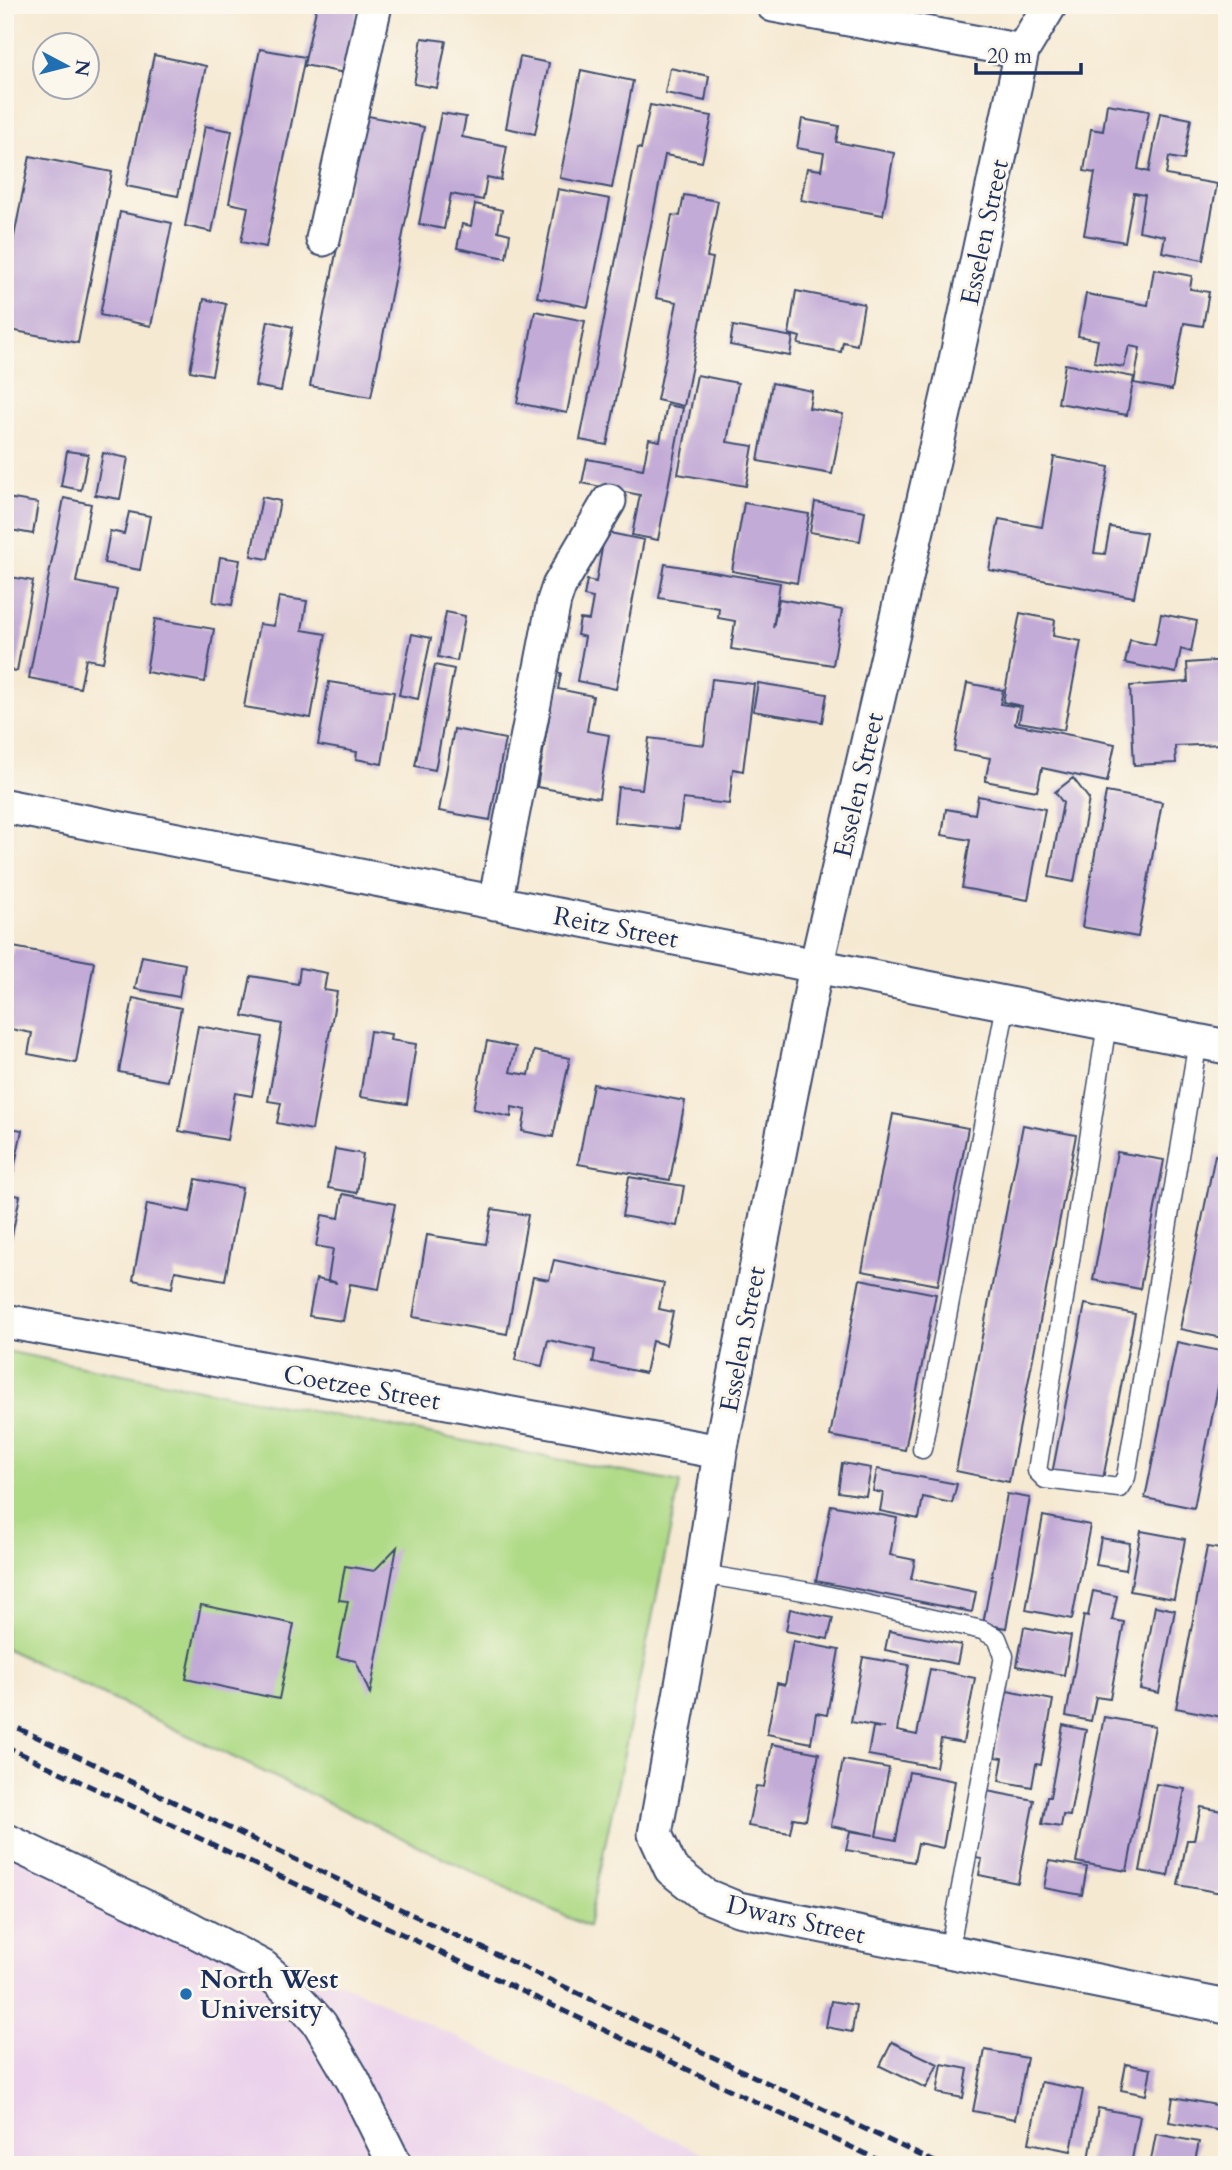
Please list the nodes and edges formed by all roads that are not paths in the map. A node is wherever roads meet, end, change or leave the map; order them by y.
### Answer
1 (374, 5) edge
2 (773, 5) edge
3 (1050, 5) edge
4 (1021, 51) junction
5 (323, 239) dead end
6 (609, 501) dead end
7 (5, 806) edge
8 (495, 903) junction
9 (816, 967) junction
10 (1006, 1004) junction
11 (1107, 1024) junction
12 (1212, 1044) edge
13 (5, 1321) edge
14 (922, 1449) dead end
15 (720, 1452) junction
16 (702, 1574) junction
17 (5, 1840) edge
18 (949, 1952) junction
19 (1227, 2007) edge
20 (396, 2165) edge

1 - 5 street
2 - 4 street
3 - 4 street, Esselen Street
4 - 9 street, Esselen Street
6 - 8 street
7 - 8 street, Reitz Street
8 - 9 street, Reitz Street
9 - 10 street, Reitz Street
9 - 15 street, Esselen Street
10 - 11 street, Reitz Street
10 - 14 lane
11 - 12 street, Reitz Street
11 - 12 lane
13 - 15 street, Coetzee Street
15 - 16 street, Esselen Street
16 - 18 street, Dwars Street
16 - 18 lane
17 - 20 street
18 - 19 street, Dwars Street

